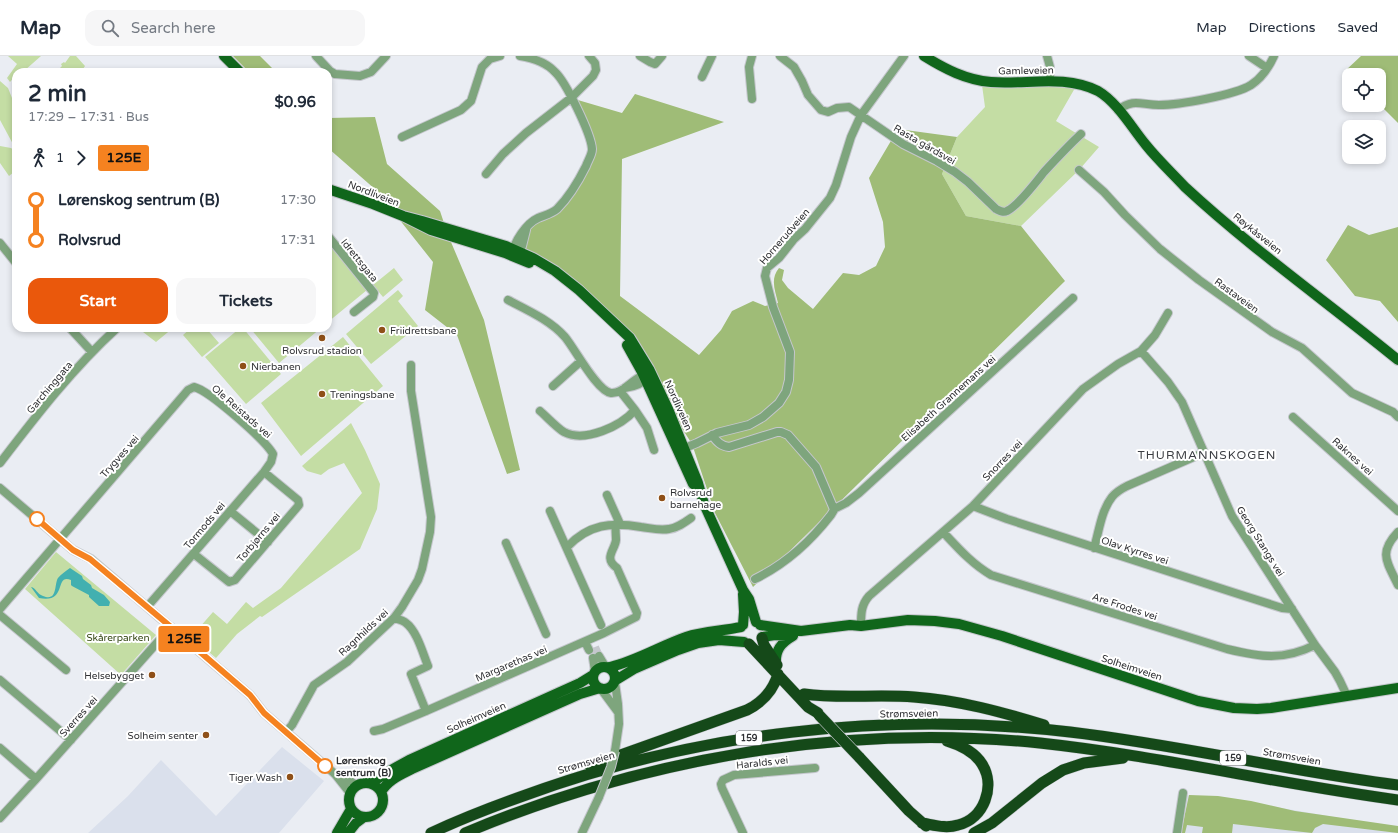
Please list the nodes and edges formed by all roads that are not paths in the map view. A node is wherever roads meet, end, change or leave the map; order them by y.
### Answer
1 (224, 56) edge
2 (316, 56) edge
3 (386, 56) edge
4 (500, 56) edge
5 (520, 56) edge
6 (589, 56) edge
7 (640, 56) edge
8 (662, 56) edge
9 (712, 56) edge
10 (752, 56) edge
11 (780, 56) edge
12 (904, 56) edge
13 (924, 56) edge
14 (1047, 56) edge
15 (1249, 56) edge
16 (1274, 56) edge
17 (236, 68) edge
18 (327, 68) edge
19 (1267, 68) junction
20 (332, 72) edge
21 (702, 77) dead end
22 (1050, 81) junction
23 (571, 98) junction
24 (752, 99) dead end
25 (1118, 110) junction
26 (861, 115) junction
27 (1081, 134) dead end
28 (402, 136) dead end
29 (1079, 170) dead end
30 (486, 174) dead end
31 (332, 190) edge
32 (332, 241) edge
33 (0, 244) edge
34 (515, 252) junction
35 (12, 258) edge
36 (1073, 298) dead end
37 (508, 300) dead end
38 (354, 312) dead end
39 (1168, 313) dead end
40 (74, 332) edge
41 (113, 332) edge
42 (1141, 351) junction
43 (92, 352) junction
44 (1398, 360) edge
45 (581, 361) junction
46 (411, 365) dead end
47 (647, 376) junction
48 (553, 386) dead end
49 (194, 387) joint
50 (622, 390) junction
51 (540, 410) dead end
52 (635, 410) junction
53 (1293, 417) dead end
54 (1398, 417) edge
55 (712, 435) junction
56 (654, 450) dead end
57 (681, 450) junction
58 (1203, 452) junction
59 (273, 454) joint
60 (0, 463) edge
61 (264, 472) junction
62 (0, 488) edge
63 (607, 495) dead end
64 (973, 506) junction
65 (834, 509) junction
66 (230, 511) junction
67 (550, 511) dead end
68 (1398, 511) edge
69 (691, 518) dead end
70 (618, 524) junction
71 (943, 532) junction
72 (1398, 532) edge
73 (60, 539) junction
74 (268, 542) junction
75 (506, 543) dead end
76 (567, 547) junction
77 (1094, 548) junction
78 (194, 554) junction
79 (755, 579) dead end
80 (1398, 585) edge
81 (743, 590) junction
82 (147, 607) junction
83 (1292, 608) junction
84 (0, 609) edge
85 (0, 615) edge
86 (394, 618) junction
87 (758, 623) junction
88 (601, 625) dead end
89 (742, 626) junction
90 (861, 626) junction
91 (171, 627) junction
92 (546, 634) dead end
93 (793, 636) junction
94 (762, 637) junction
95 (588, 640) junction
96 (746, 643) junction
97 (1315, 645) junction
98 (592, 648) tunnel mouth
99 (607, 667) junction
100 (777, 669) junction
101 (66, 670) dead end
102 (594, 673) junction
103 (0, 680) edge
104 (615, 681) junction
105 (600, 688) junction
106 (1398, 688) edge
107 (804, 694) junction
108 (1347, 696) junction
109 (426, 712) junction
110 (618, 712) junction
111 (818, 714) junction
112 (374, 731) dead end
113 (286, 732) junction
114 (1068, 732) junction
115 (941, 738) junction
116 (71, 740) junction
117 (0, 748) edge
118 (1141, 756) junction
119 (815, 768) dead end
120 (36, 778) junction
121 (371, 783) junction
122 (1398, 785) edge
123 (353, 789) junction
124 (381, 792) junction
125 (1183, 793) dead end
126 (1398, 800) edge
127 (351, 809) junction
128 (473, 815) junction
129 (364, 817) junction
130 (0, 818) edge
131 (922, 822) junction
132 (337, 833) edge
133 (348, 833) edge
134 (431, 833) edge
135 (465, 833) edge
136 (582, 833) edge
137 (743, 833) edge
138 (937, 833) edge
139 (974, 833) edge
140 (1177, 833) edge

1 - 17 main road
2 - 18 street
3 - 20 street
4 - 28 street
5 - 23 street
6 - 23 street
7 - 8 street
9 - 21 street
10 - 24 street
11 - 26 street
12 - 26 street, Hornerudveien
13 - 22 main road, Gamleveien
14 - 22 street
15 - 19 street
16 - 19 street
19 - 25 street
22 - 25 main road, Gamleveien
23 - 30 street
23 - 34 street
25 - 44 main road, Røykåsveien
26 - 27 street, Rasta gårdsvei
26 - 55 street, Hornerudveien
29 - 54 street, Rastaveien
31 - 34 main road, Nordliveien
32 - 38 street, Idrettsgata
33 - 35 street
34 - 47 main road, Nordliveien
36 - 65 street, Elisabeth Grannemans vei
37 - 45 street
39 - 42 street, Snorres vei
40 - 43 street
41 - 43 street, Garchinggata
42 - 58 street, Georg Stangs vei
42 - 64 street, Snorres vei
43 - 60 street, Garchinggata
45 - 48 street
45 - 50 street
46 - 86 street, Ragnhilds vei
47 - 50 street
47 - 57 main road, Nordliveien
49 - 59 street, Ole Reistads vei
49 - 73 street, Trygves vei
50 - 52 street
51 - 52 street
52 - 56 street
53 - 68 street, Raknes vei
55 - 57 street, Hornerudveien
55 - 65 street
57 - 81 main road, Nordliveien
58 - 77 street
58 - 83 street, Georg Stangs vei
59 - 61 street, Tormods vei
61 - 66 street, Tormods vei
61 - 74 street, Torbjørns vei
62 - 73 street
63 - 70 street
64 - 71 street, Snorres vei
64 - 77 street, Olav Kyrres vei
65 - 79 street, Elisabeth Grannemans vei
66 - 74 street
66 - 78 street, Tormods vei
67 - 76 street
69 - 70 street
70 - 76 street
70 - 95 street, Margarethas vei
71 - 90 street, Snorres vei
71 - 97 street, Are Frodes vei
72 - 80 street
73 - 82 street
73 - 84 street, Trygves vei
74 - 78 street, Torbjørns vei
75 - 92 street
76 - 88 street
77 - 83 street, Olav Kyrres vei
78 - 82 street, Tormods vei
81 - 87 main road, Nordliveien
81 - 89 main road, Nordliveien
82 - 91 street
83 - 97 street, Georg Stangs vei
85 - 101 street
86 - 109 street
86 - 113 street, Ragnhilds vei
87 - 89 main road
87 - 90 main road, Solheimveien
87 - 94 main road, Nordliveien
89 - 96 main road, Nordliveien
89 - 99 main road
90 - 93 main road, Solheimveien
90 - 108 main road, Solheimveien
91 - 113 street
91 - 116 street, Sverres vei
93 - 94 main road, Solheimveien
93 - 100 main road
94 - 96 main road
94 - 100 highway
95 - 98 street
95 - 109 street, Margarethas vei
96 - 100 highway
96 - 104 main road
97 - 108 street, Georg Stangs vei
99 - 102 main road
99 - 102 street
99 - 104 main road
100 - 107 highway
100 - 111 highway
100 - 128 highway
102 - 105 main road
102 - 121 main road, Solheimveien
103 - 116 street
104 - 105 main road
104 - 110 street
105 - 110 street
105 - 124 main road
106 - 108 main road, Solheimveien
107 - 111 highway
107 - 114 highway
109 - 112 street, Margarethas vei
110 - 136 street, bridge
111 - 131 highway, bridge
113 - 123 street
114 - 122 highway, Strømsveien / 159
114 - 128 highway, Strømsveien / 159
115 - 118 highway, 159
115 - 131 highway
115 - 135 highway, 159
116 - 120 street, Sverres vei
117 - 120 street
118 - 126 highway, 159
118 - 139 highway
119 - 137 street, Haralds vei
120 - 130 street, Sverres vei
121 - 123 main road
121 - 124 main road
123 - 127 main road
124 - 129 main road
125 - 140 street
127 - 129 main road
127 - 132 main road
128 - 134 highway, Strømsveien / 159
129 - 133 main road
131 - 138 highway

